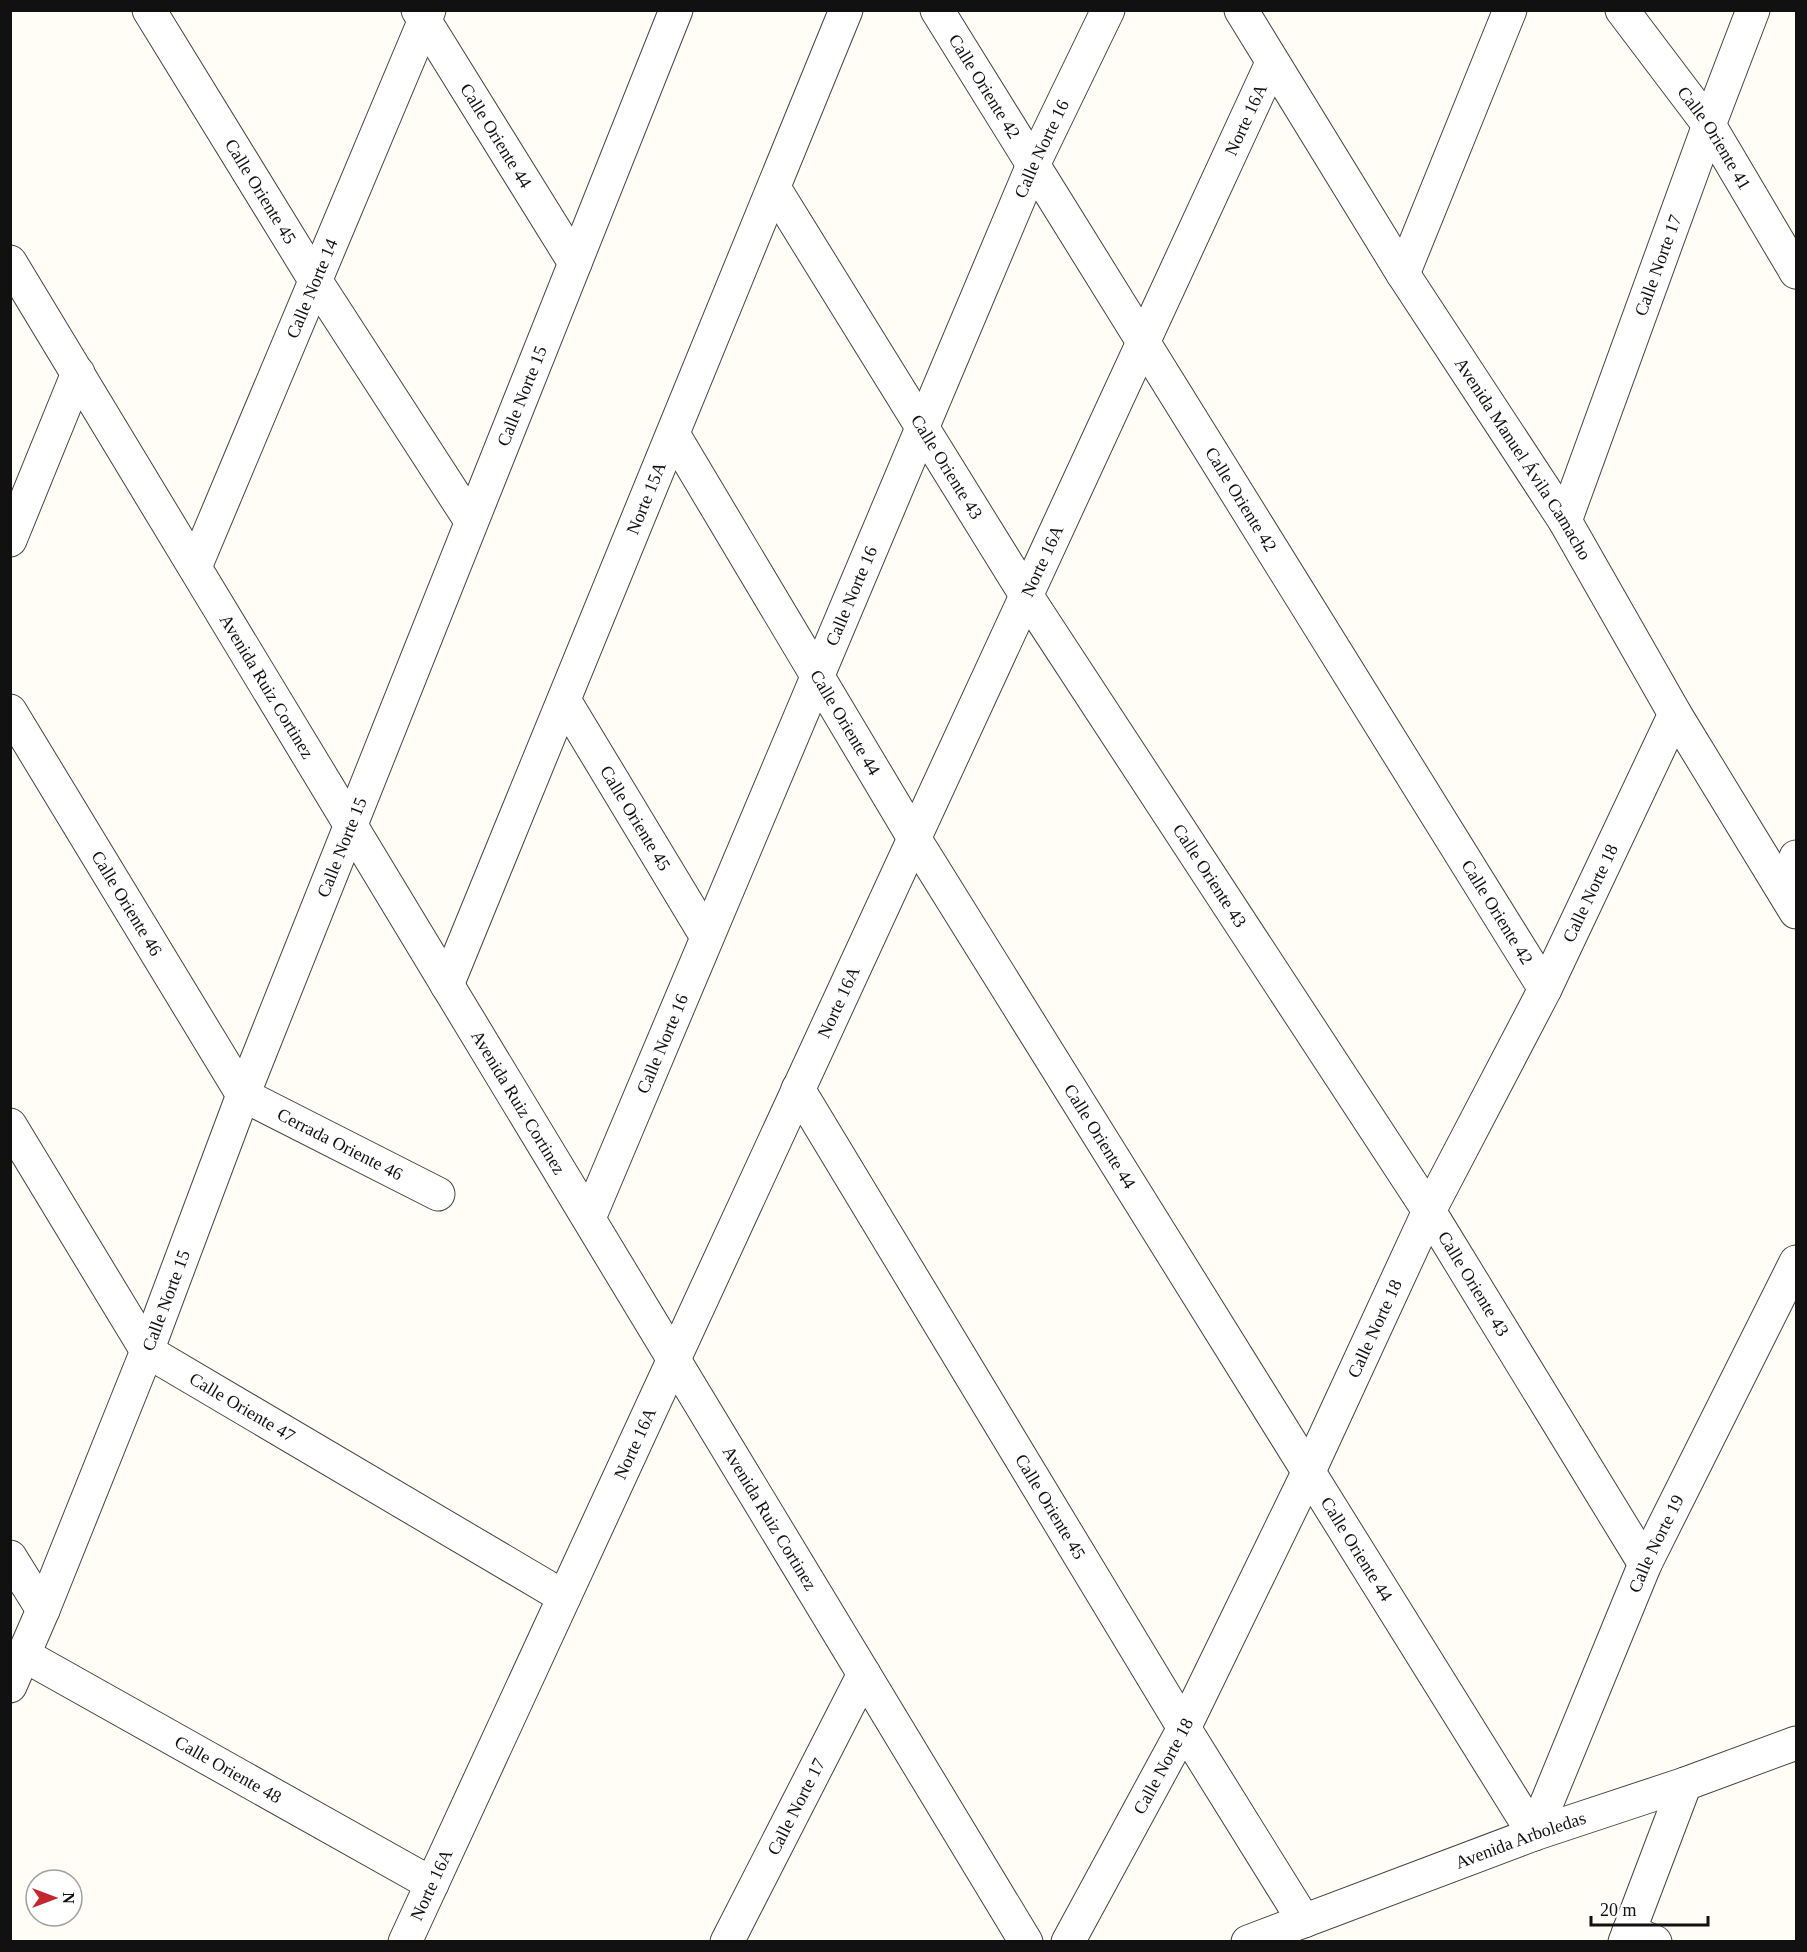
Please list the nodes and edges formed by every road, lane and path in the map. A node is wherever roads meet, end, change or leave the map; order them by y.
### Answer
1 (149, 10) edge
2 (846, 10) edge
3 (937, 10) edge
4 (1108, 10) edge
5 (1241, 10) edge
6 (1510, 10) edge
7 (1622, 10) edge
8 (1753, 10) edge
9 (424, 14) edge
10 (671, 14) edge
11 (1272, 63) junction
12 (1709, 126) junction
13 (1033, 165) junction
14 (774, 188) junction
15 (10, 262) edge
16 (575, 263) junction
17 (1797, 272) edge
18 (1403, 274) junction
19 (315, 280) junction
20 (1143, 342) junction
21 (78, 373) junction
22 (922, 428) junction
23 (673, 434) junction
24 (471, 521) junction
25 (1565, 521) junction
26 (10, 540) edge
27 (195, 567) junction
28 (1026, 595) junction
29 (817, 676) junction
30 (564, 700) junction
31 (10, 711) edge
32 (1675, 714) junction
33 (351, 825) junction
34 (914, 838) junction
35 (1797, 857) edge
36 (1790, 901) edge
37 (707, 937) junction
38 (447, 985) junction
39 (1545, 989) junction
40 (798, 1089) junction
41 (243, 1095) junction
42 (10, 1125) edge
43 (438, 1194) dead end
44 (1429, 1211) junction
45 (589, 1218) junction
46 (1797, 1262) edge
47 (147, 1351) junction
48 (674, 1359) junction
49 (1309, 1471) junction
50 (10, 1557) edge
51 (1645, 1564) junction
52 (564, 1597) junction
53 (43, 1610) junction
54 (24, 1654) junction
55 (864, 1674) junction
56 (10, 1686) edge
57 (1184, 1728) junction
58 (1797, 1743) edge
59 (1684, 1784) junction
60 (1534, 1834) junction
61 (432, 1884) junction
62 (1304, 1922) junction
63 (1636, 1938) edge
64 (405, 1941) edge
65 (727, 1941) edge
66 (1026, 1941) edge
67 (1068, 1941) edge
68 (1248, 1941) edge

1 - 19 street, Calle Oriente 45
2 - 14 street, Norte 15A
3 - 13 street, Calle Oriente 42
4 - 13 street, Calle Norte 16
5 - 11 street, Avenida Manuel Ávila Camacho
6 - 18 street
7 - 12 street, Calle Oriente 41
8 - 12 street, Calle Norte 17
9 - 16 street, Calle Oriente 44
9 - 19 street, Calle Norte 14
10 - 16 street, Calle Norte 15
11 - 18 street, Avenida Manuel Ávila Camacho
11 - 20 street, Norte 16A
12 - 17 street, Calle Oriente 41
12 - 25 street, Calle Norte 17
13 - 20 street, Calle Oriente 42
13 - 22 street, Calle Norte 16
14 - 22 street, Calle Oriente 43
14 - 23 street, Norte 15A
15 - 21 street, Avenida Ruiz Cortinez
16 - 24 street, Calle Norte 15
18 - 25 street, Avenida Manuel Ávila Camacho
19 - 24 street, Calle Oriente 45
19 - 27 street, Calle Norte 14
20 - 28 street, Norte 16A
20 - 39 street, Calle Oriente 42
21 - 26 street
21 - 27 street, Avenida Ruiz Cortinez
22 - 28 street, Calle Oriente 43
22 - 29 street, Calle Norte 16
23 - 29 street, Calle Oriente 44
23 - 30 street, Norte 15A
24 - 33 street, Calle Norte 15
25 - 32 street, Avenida Manuel Ávila Camacho
27 - 33 street, Avenida Ruiz Cortinez
28 - 34 street, Norte 16A
28 - 44 street, Calle Oriente 43
29 - 34 street, Calle Oriente 44
29 - 37 street, Calle Norte 16
30 - 37 street, Calle Oriente 45
30 - 38 street, Norte 15A
31 - 41 street, Calle Oriente 46
32 - 36 street, Avenida Manuel Ávila Camacho
32 - 39 street, Calle Norte 18
33 - 38 street, Avenida Ruiz Cortinez
33 - 41 street, Calle Norte 15
34 - 40 street, Norte 16A
34 - 49 street, Calle Oriente 44
35 - 36 street
37 - 45 street, Calle Norte 16
38 - 45 street, Avenida Ruiz Cortinez
39 - 44 street, Calle Norte 18
40 - 48 street, Norte 16A
40 - 57 street, Calle Oriente 45
41 - 43 street, Cerrada Oriente 46
41 - 47 street, Calle Norte 15
42 - 47 street, Calle Oriente 47
44 - 49 street, Calle Norte 18
44 - 51 street, Calle Oriente 43
45 - 48 street, Avenida Ruiz Cortinez
46 - 51 street, Calle Norte 19
47 - 52 street, Calle Oriente 47
47 - 53 street, Calle Norte 15
48 - 52 street, Norte 16A
48 - 55 street, Avenida Ruiz Cortinez
49 - 57 street, Calle Norte 18
49 - 60 street, Calle Oriente 44
50 - 53 street
51 - 60 street, Calle Norte 19
52 - 61 street, Norte 16A
53 - 54 street, Calle Norte 15
54 - 56 street, Calle Norte 15
54 - 61 street, Calle Oriente 48
55 - 65 street, Calle Norte 17
55 - 66 street, Avenida Ruiz Cortinez
57 - 62 street, Calle Oriente 45
57 - 67 street, Calle Norte 18
58 - 59 street, Avenida Arboledas
59 - 60 street, Avenida Arboledas
59 - 63 street
60 - 62 street, Avenida Arboledas
61 - 64 street, Norte 16A
62 - 68 street, Avenida Arboledas

